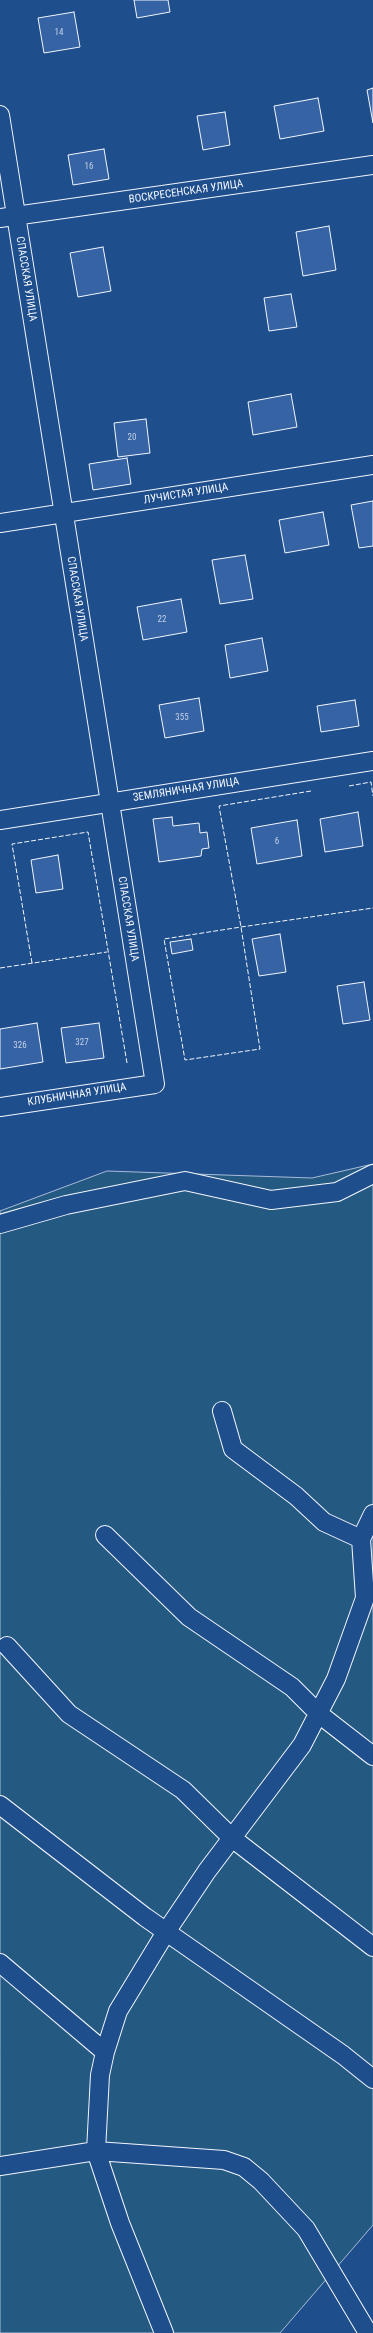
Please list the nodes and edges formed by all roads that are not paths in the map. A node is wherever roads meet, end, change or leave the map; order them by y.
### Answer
1 (0, 115) edge
2 (373, 166) edge
3 (8, 217) edge
4 (373, 465) edge
5 (64, 513) junction
6 (0, 523) edge
7 (373, 761) edge
8 (110, 802) junction
9 (0, 820) edge
10 (154, 1084) joint
11 (0, 1107) edge
12 (373, 1174) edge
13 (0, 1224) edge
14 (222, 1411) dead end
15 (373, 1514) edge
16 (105, 1535) dead end
17 (361, 1539) junction
18 (369, 1600) edge
19 (7, 1646) dead end
20 (318, 1714) junction
21 (373, 1756) edge
22 (0, 1805) edge
23 (232, 1838) junction
24 (166, 1932) junction
25 (373, 1947) edge
26 (0, 1963) edge
27 (105, 2052) junction
28 (373, 2079) edge
29 (96, 2151) junction
30 (0, 2166) edge
31 (164, 2333) edge
32 (368, 2333) edge

1 - 3 street, СПАССКАЯ УЛИЦА
2 - 3 street, ВОСКРЕСЕНСКАЯ УЛИЦА
3 - 5 street, СПАССКАЯ УЛИЦА
4 - 5 street, ЛУЧИСТАЯ УЛИЦА
5 - 6 street, ЛУЧИСТАЯ УЛИЦА
5 - 8 street, СПАССКАЯ УЛИЦА
7 - 8 street, ЗЕМЛЯНИЧНАЯ УЛИЦА
8 - 9 street, ЗЕМЛЯНИЧНАЯ УЛИЦА
8 - 10 street, СПАССКАЯ УЛИЦА
10 - 11 street, КЛУБНИЧНАЯ УЛИЦА
12 - 13 street
14 - 17 street
15 - 17 street
16 - 20 street
17 - 18 street
18 - 20 street
19 - 23 street
20 - 21 street
20 - 23 street
22 - 24 street
23 - 24 street
23 - 25 street
24 - 27 street
24 - 28 street
26 - 27 street
27 - 29 street
29 - 30 street
29 - 31 street
29 - 32 street

